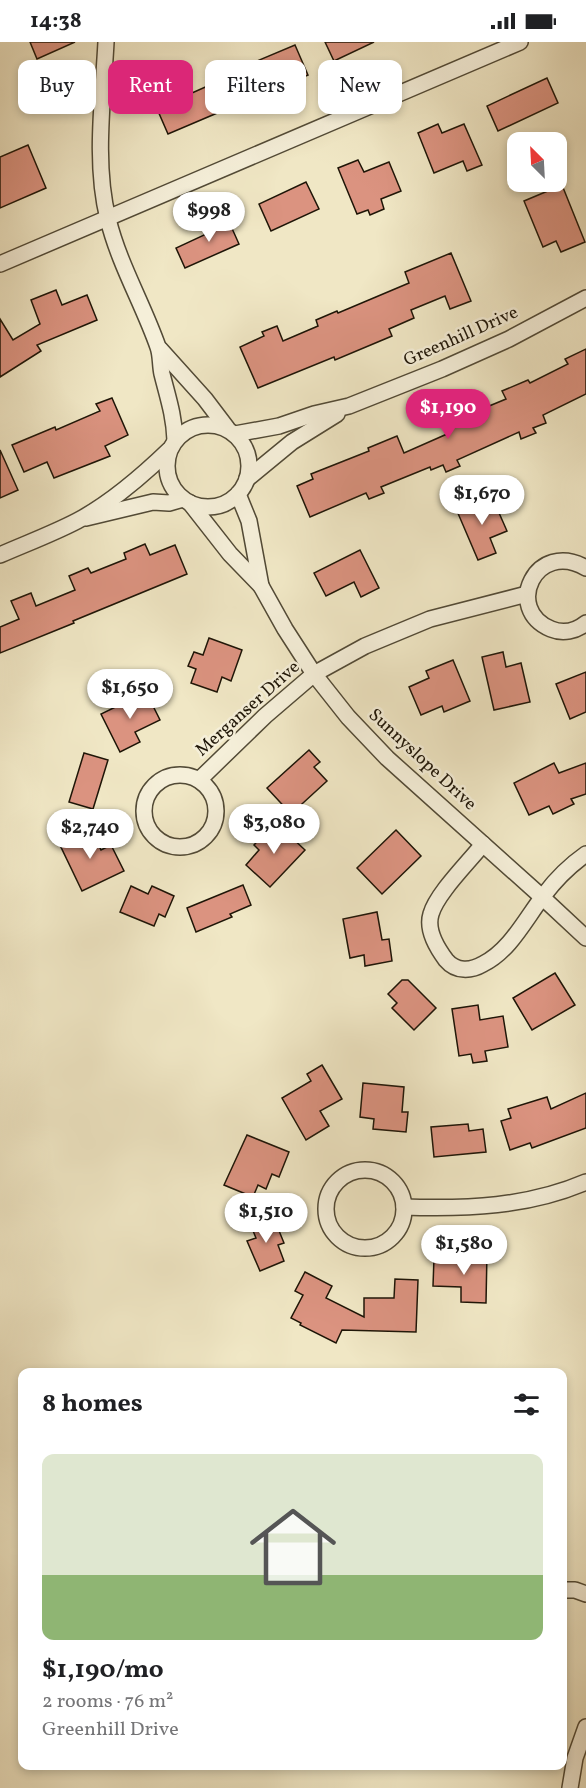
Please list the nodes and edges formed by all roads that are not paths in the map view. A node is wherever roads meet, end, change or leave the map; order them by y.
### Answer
1 (106, 42) edge
2 (520, 42) edge
3 (108, 219) junction
4 (0, 264) edge
5 (586, 298) edge
6 (160, 349) junction
7 (349, 406) junction
8 (231, 431) junction
9 (172, 445) junction
10 (247, 479) junction
11 (238, 494) junction
12 (186, 501) junction
13 (78, 520) junction
14 (0, 555) edge
15 (586, 568) edge
16 (261, 586) junction
17 (528, 594) junction
18 (586, 623) edge
19 (314, 674) junction
20 (199, 780) junction
21 (483, 844) junction
22 (586, 854) edge
23 (542, 897) junction
24 (586, 938) edge
25 (586, 1182) edge
26 (404, 1207) junction
27 (567, 1590) edge
28 (586, 1594) edge
29 (586, 1727) edge
30 (570, 1788) edge

1 - 3 street
2 - 3 street
3 - 4 street
3 - 6 street
5 - 7 street, Greenhill Drive
6 - 8 street
6 - 9 street
7 - 8 street, Greenhill Drive
7 - 10 street, Greenhill Drive
8 - 9 street
8 - 10 street
9 - 12 street
9 - 13 street
10 - 11 street
11 - 12 street
11 - 16 street, Sunnyslope Drive
12 - 13 street
12 - 16 street, Sunnyslope Drive
13 - 14 street
15 - 17 street
16 - 19 street, Sunnyslope Drive
17 - 18 street
17 - 19 street, Merganser Drive
19 - 20 street, Merganser Drive
19 - 21 street, Sunnyslope Drive
20 - 20 street, Merganser Drive
21 - 23 street, Sunnyslope Drive
21 - 23 street
22 - 23 street
23 - 24 street, Sunnyslope Drive
25 - 26 street
26 - 26 street
27 - 28 street
29 - 30 street

